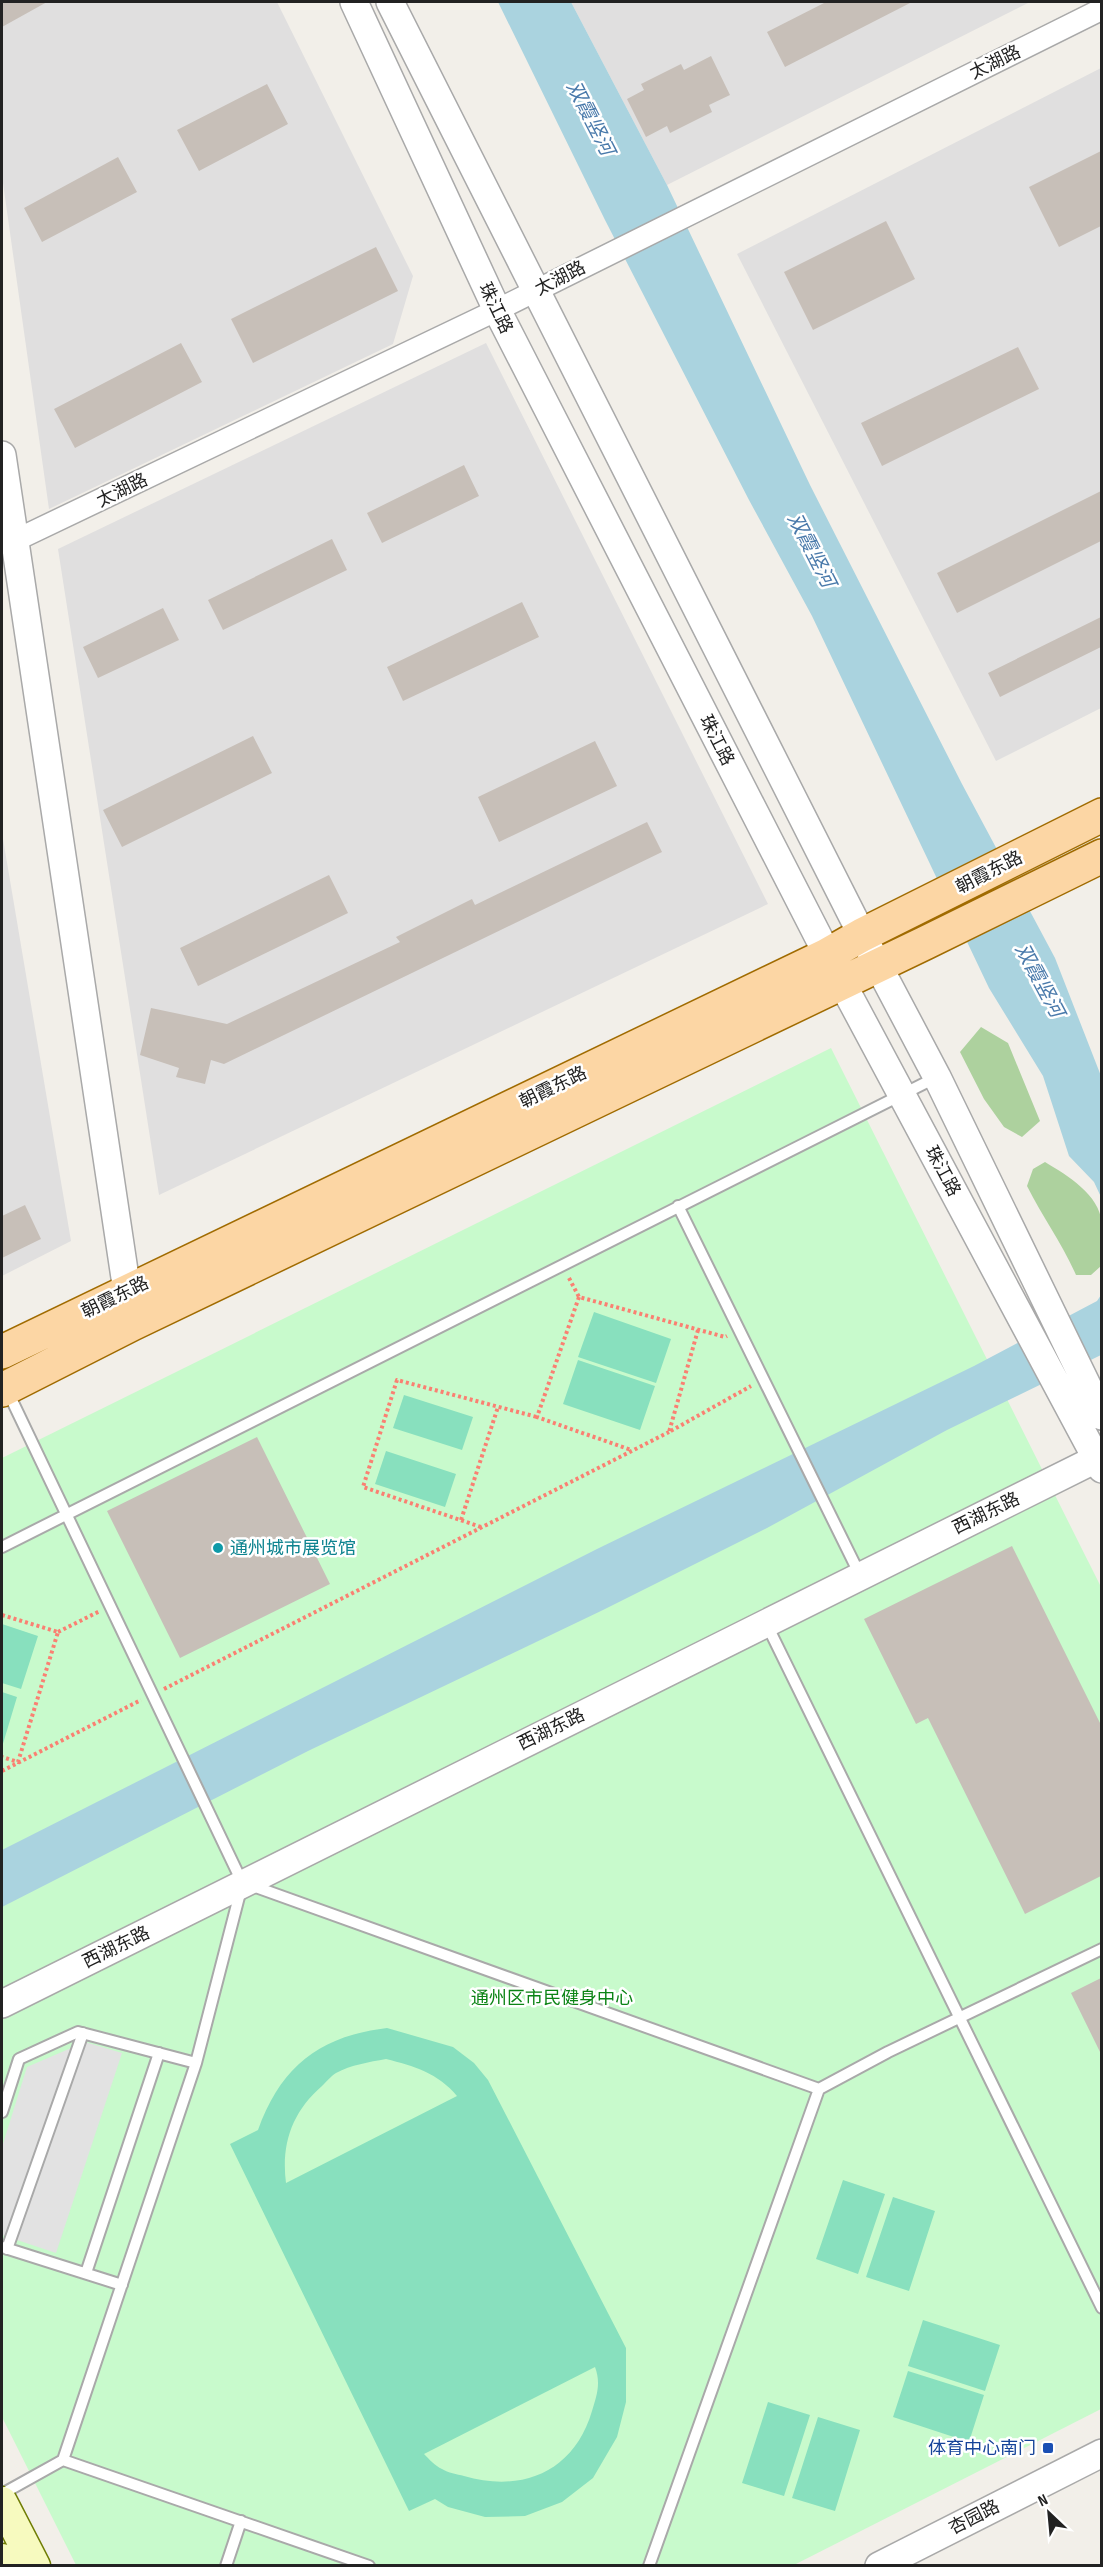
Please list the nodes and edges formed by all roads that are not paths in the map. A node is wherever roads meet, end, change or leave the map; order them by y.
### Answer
1 (354, 2) edge
2 (390, 2) edge
3 (1101, 9) edge
4 (536, 290) junction
5 (497, 310) junction
6 (2, 455) edge
7 (14, 541) junction
8 (1101, 815) edge
9 (1101, 856) edge
10 (861, 935) junction
11 (878, 966) junction
12 (835, 969) junction
13 (937, 1077) junction
14 (678, 1206) junction
15 (126, 1292) junction
16 (132, 1324) junction
17 (2, 1352) edge
18 (4, 1389) edge
19 (1101, 1416) edge
20 (1100, 1461) edge
21 (66, 1514) junction
22 (2, 1546) edge
23 (860, 1575) junction
24 (766, 1623) junction
25 (242, 1882) junction
26 (1101, 1948) edge
27 (2, 2004) edge
28 (960, 2017) junction
29 (83, 2034) junction
30 (159, 2053) junction
31 (196, 2063) junction
32 (819, 2089) junction
33 (2, 2112) edge
34 (4, 2248) edge
35 (86, 2273) junction
36 (122, 2285) junction
37 (1101, 2308) edge
38 (1101, 2453) edge
39 (63, 2460) junction
40 (2, 2494) edge
41 (2, 2502) edge
42 (241, 2521) junction
43 (2, 2559) edge
44 (5, 2565) edge
45 (35, 2565) edge
46 (226, 2565) edge
47 (369, 2565) edge
48 (650, 2565) edge
49 (879, 2565) edge

1 - 5 street, 珠江路
2 - 4 street, 珠江路
3 - 4 street, 太湖路
4 - 5 street, 太湖路
4 - 10 street, 珠江路
5 - 7 street, 太湖路
5 - 12 street, 珠江路
6 - 7 street
7 - 15 street
8 - 10 main road, 朝霞东路
9 - 11 main road, 朝霞东路
10 - 11 street, 珠江路
10 - 12 main road, 朝霞东路
11 - 12 main road, 朝霞东路
11 - 13 street, 珠江路
12 - 15 main road, 朝霞东路
12 - 16 main road, 朝霞东路
12 - 20 street, 珠江路
13 - 14 lane
13 - 19 street, 珠江路
14 - 21 lane
14 - 23 lane
15 - 16 street
15 - 17 main road, 朝霞东路
16 - 18 main road, 朝霞东路
18 - 21 lane
20 - 23 street, 西湖东路
21 - 22 lane
21 - 25 lane
23 - 24 street, 西湖东路
24 - 25 street, 西湖东路
24 - 28 lane
25 - 27 street, 西湖东路
25 - 31 lane
25 - 32 lane
26 - 28 lane
28 - 32 lane
28 - 37 lane
29 - 30 lane
29 - 33 lane
29 - 34 lane
30 - 31 lane
30 - 35 lane
31 - 36 lane
32 - 48 lane
34 - 35 lane
35 - 36 lane
36 - 39 lane
38 - 49 street, 杏园路
39 - 40 lane
39 - 42 lane
41 - 45 main road
42 - 46 lane
42 - 47 lane
43 - 44 main road

